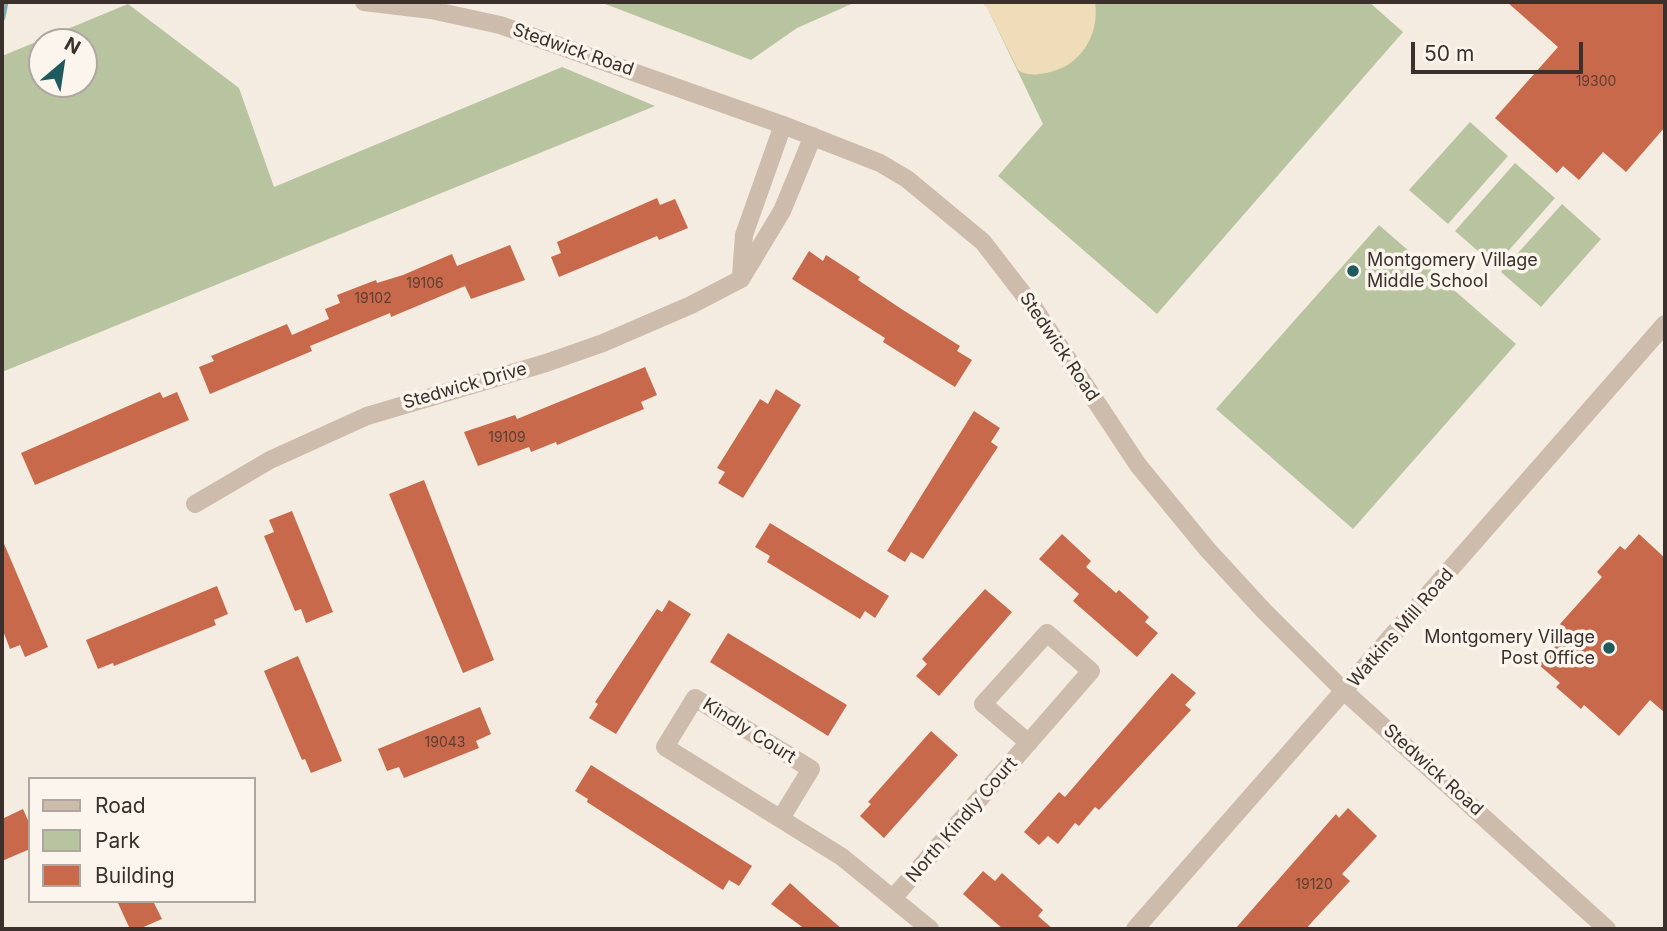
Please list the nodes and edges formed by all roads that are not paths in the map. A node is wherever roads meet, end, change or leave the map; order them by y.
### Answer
1 (364, 2) edge
2 (783, 125) junction
3 (813, 136) junction
4 (741, 279) junction
5 (1665, 324) edge
6 (195, 504) dead end
7 (1345, 692) junction
8 (1029, 743) junction
9 (781, 818) junction
10 (894, 897) junction
11 (930, 929) edge
12 (1135, 929) edge
13 (1607, 929) edge

1 - 2 street, Stedwick Road
2 - 3 street, Stedwick Road
2 - 4 street
3 - 4 street
3 - 7 street, Stedwick Road
4 - 6 street, Stedwick Drive
5 - 7 street, Watkins Mill Road
7 - 12 street, Watkins Mill Road
7 - 13 street, Stedwick Road
8 - 8 street, North Kindly Court
8 - 10 street, North Kindly Court
9 - 9 street, Kindly Court
9 - 10 street, Kindly Court
10 - 11 street, Kindly Court

